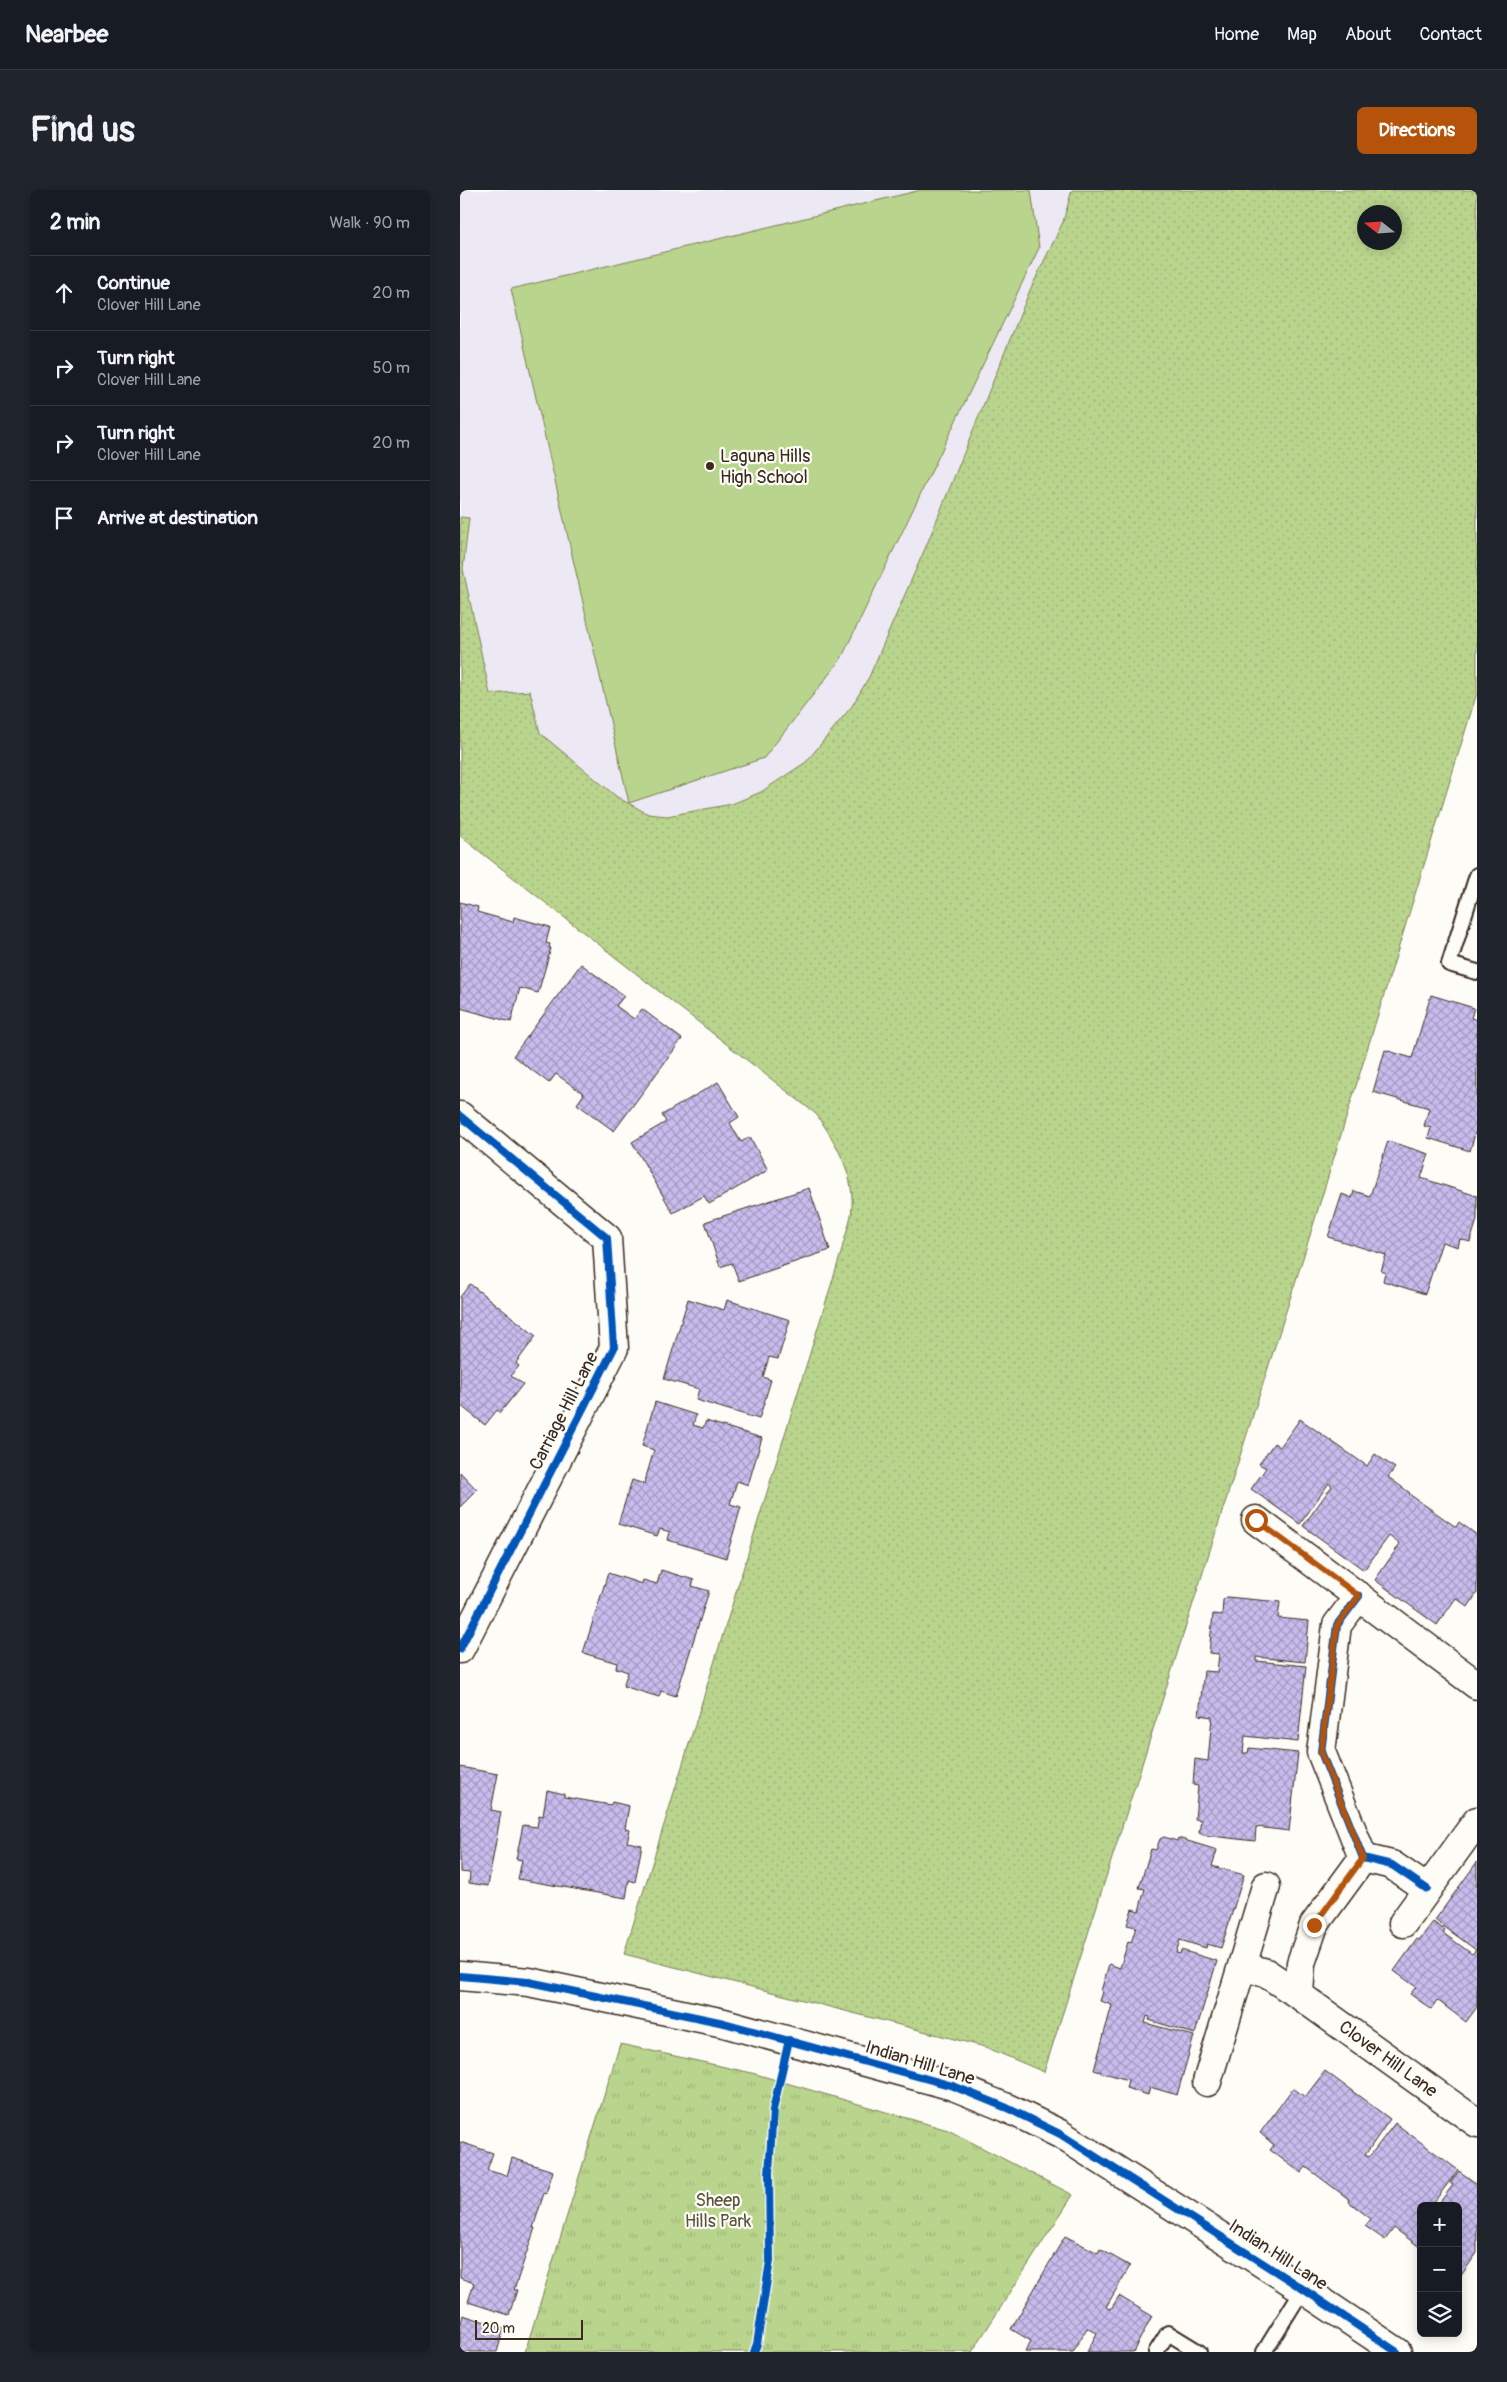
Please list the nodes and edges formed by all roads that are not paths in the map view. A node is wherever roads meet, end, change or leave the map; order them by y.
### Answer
1 (1477, 875) edge
2 (1477, 972) edge
3 (460, 1116) edge
4 (1256, 1520) dead end
5 (1359, 1596) junction
6 (460, 1649) edge
7 (1477, 1685) edge
8 (1477, 1821) edge
9 (1363, 1858) junction
10 (1266, 1886) dead end
11 (1427, 1889) junction
12 (1403, 1923) dead end
13 (1242, 1966) junction
14 (460, 1976) edge
15 (1299, 1995) junction
16 (1207, 2082) dead end
17 (1477, 2123) edge
18 (1303, 2289) junction
19 (1156, 2352) edge
20 (1199, 2352) edge
21 (1264, 2352) edge
22 (1397, 2352) edge

1 - 2 lane
3 - 6 street, Carriage Hill Lane
4 - 5 street
5 - 7 street
5 - 9 street
8 - 11 street
9 - 11 street
9 - 15 street
10 - 13 street
11 - 12 street
13 - 15 street, Clover Hill Lane
13 - 16 street
14 - 18 street, Indian Hill Lane
15 - 17 street, Clover Hill Lane
18 - 21 lane
18 - 22 street, Indian Hill Lane
19 - 20 lane

